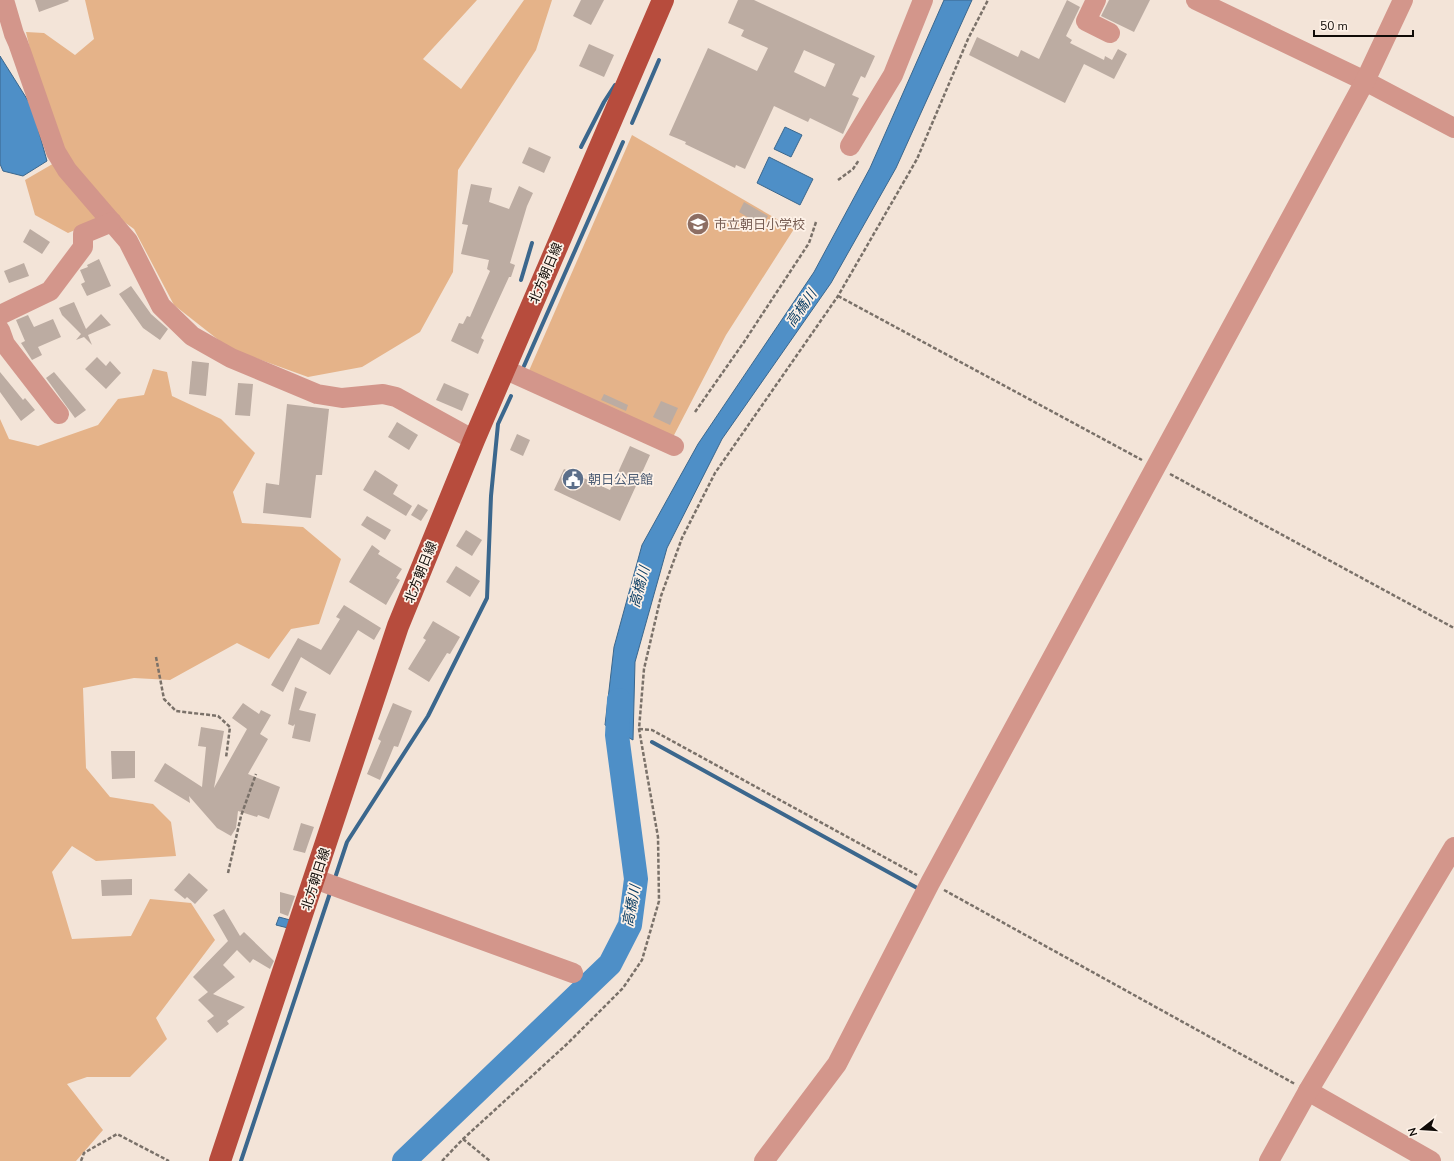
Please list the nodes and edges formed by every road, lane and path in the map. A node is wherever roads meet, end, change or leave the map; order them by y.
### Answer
1 (4, 0) edge
2 (663, 0) edge
3 (923, 0) edge
4 (988, 0) edge
5 (1096, 0) edge
6 (1196, 0) edge
7 (1403, 0) edge
8 (1110, 33) dead end
9 (7, 34) edge
10 (1364, 81) junction
11 (1454, 128) edge
12 (850, 146) dead end
13 (112, 222) junction
14 (816, 222) dead end
15 (838, 296) junction
16 (0, 315) edge
17 (0, 330) edge
18 (504, 369) junction
19 (695, 412) dead end
20 (59, 414) dead end
21 (474, 440) junction
22 (674, 446) dead end
23 (1156, 467) junction
24 (1454, 628) edge
25 (156, 657) dead end
26 (639, 728) junction
27 (226, 758) dead end
28 (256, 774) dead end
29 (1454, 847) edge
30 (228, 872) dead end
31 (315, 879) junction
32 (930, 883) junction
33 (573, 973) dead end
34 (1308, 1091) junction
35 (463, 1140) junction
36 (80, 1161) edge
37 (169, 1161) edge
38 (220, 1161) edge
39 (442, 1161) edge
40 (490, 1161) edge
41 (764, 1161) edge
42 (1269, 1161) edge
43 (1431, 1161) edge

1 - 9 street
2 - 18 main road, 北方朝日線
3 - 12 street
4 - 15 path
5 - 8 street
6 - 10 street
7 - 10 street
9 - 13 street
10 - 11 street
10 - 23 street
13 - 16 street
13 - 21 street
14 - 19 path
15 - 23 path
15 - 26 path
17 - 20 street
18 - 21 main road, 北方朝日線
18 - 22 street
21 - 31 main road, 北方朝日線
23 - 24 path
23 - 32 street
25 - 27 path
26 - 32 path
26 - 35 path
28 - 30 path
29 - 34 street
31 - 33 street
31 - 38 main road, 北方朝日線
32 - 34 path
32 - 41 street
34 - 42 street
34 - 43 street
35 - 39 path
35 - 40 path
36 - 37 path

